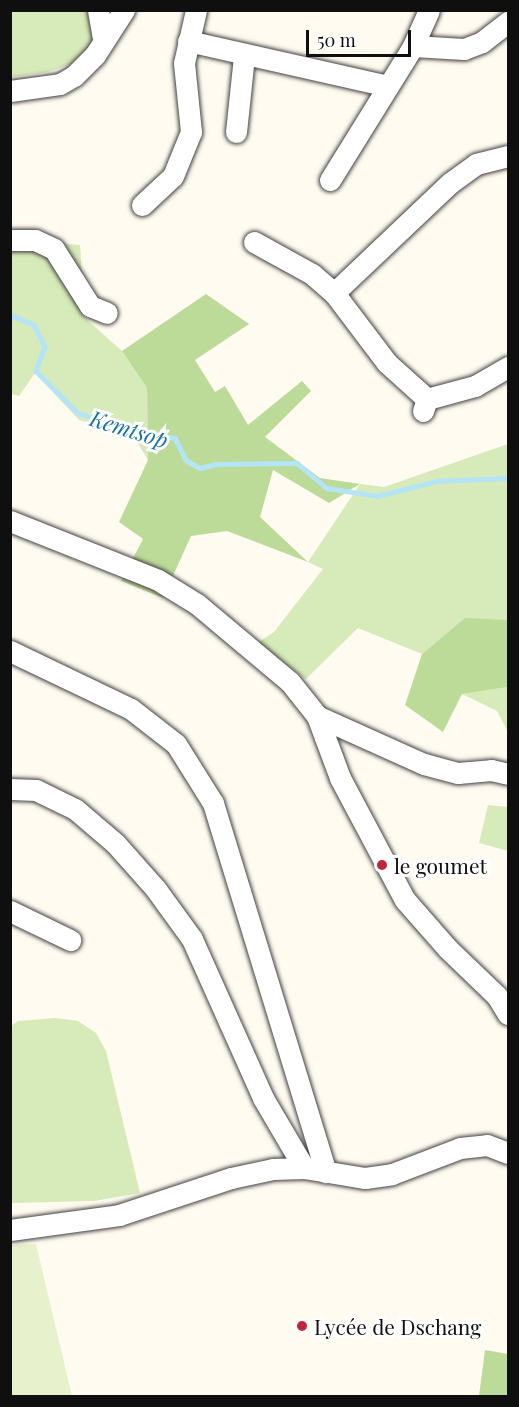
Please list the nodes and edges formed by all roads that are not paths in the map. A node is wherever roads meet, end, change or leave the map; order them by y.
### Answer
1 (98, 10) edge
2 (124, 10) edge
3 (196, 10) edge
4 (429, 10) edge
5 (508, 22) edge
6 (103, 39) junction
7 (188, 41) junction
8 (413, 46) junction
9 (244, 56) junction
10 (388, 86) junction
11 (10, 91) edge
12 (236, 132) dead end
13 (508, 156) edge
14 (330, 180) dead end
15 (142, 205) dead end
16 (10, 240) edge
17 (254, 242) dead end
18 (334, 293) junction
19 (108, 313) dead end
20 (508, 367) edge
21 (10, 521) edge
22 (10, 651) edge
23 (317, 716) junction
24 (508, 774) edge
25 (10, 789) edge
26 (10, 911) edge
27 (70, 940) dead end
28 (508, 1014) edge
29 (508, 1154) edge
30 (304, 1168) junction
31 (326, 1172) junction
32 (10, 1230) edge

1 - 6 street
2 - 6 street
3 - 7 street
4 - 8 street
5 - 8 street
6 - 11 street
7 - 9 street
7 - 15 street
8 - 10 street
9 - 10 street
9 - 12 street
10 - 14 street
13 - 18 street
16 - 19 street
17 - 18 street
18 - 20 street
21 - 23 street
22 - 31 street
23 - 24 street
23 - 28 street
25 - 30 street
26 - 27 street
29 - 31 street
30 - 31 street
30 - 32 street

